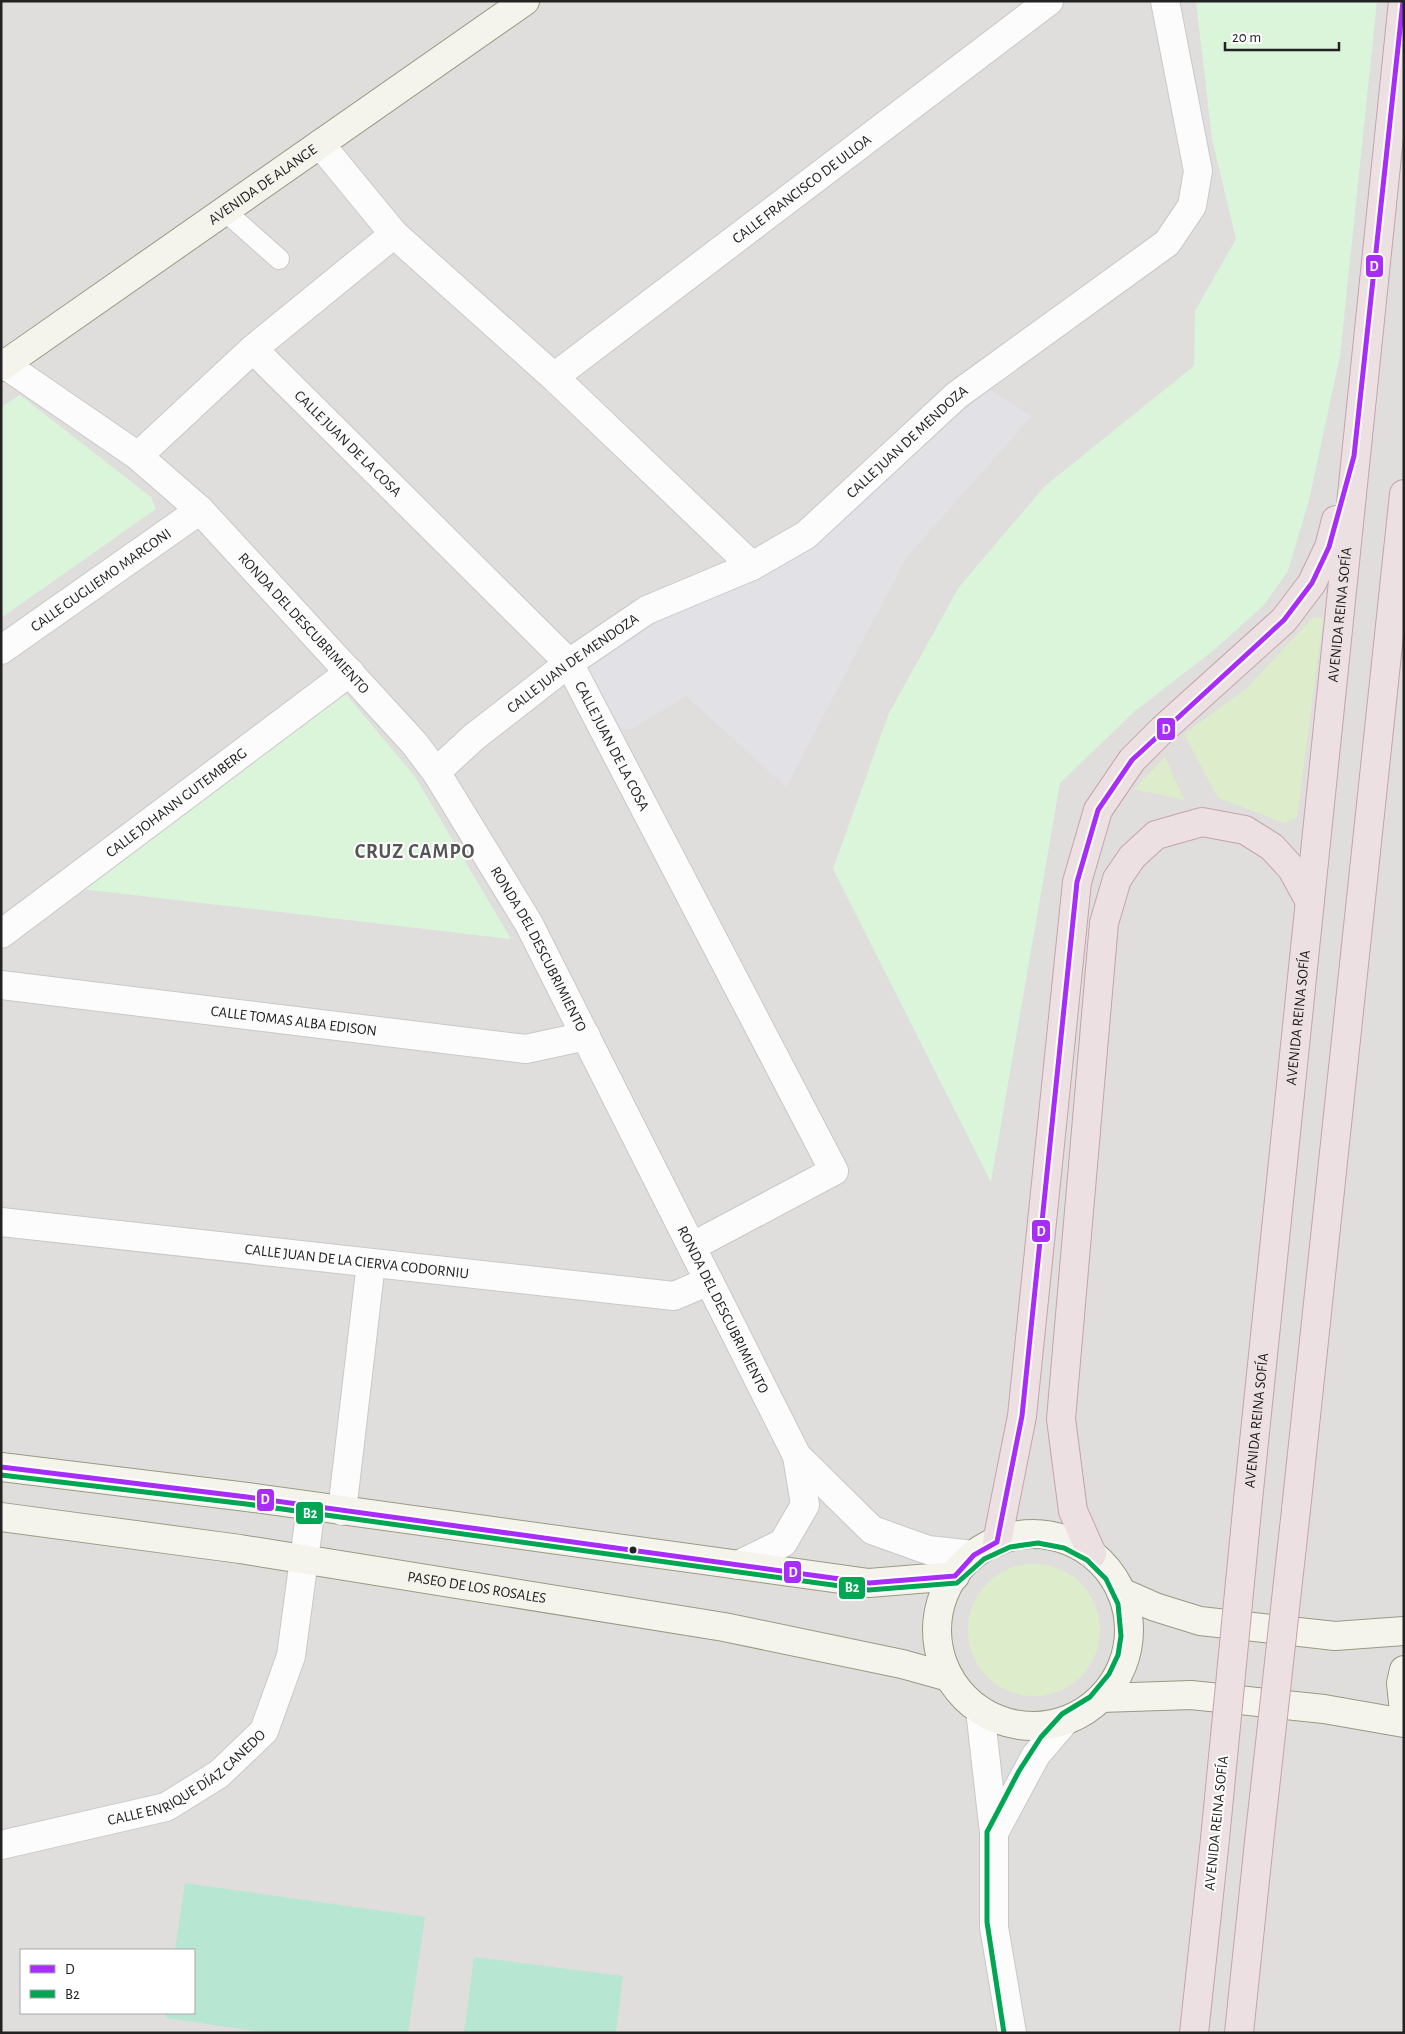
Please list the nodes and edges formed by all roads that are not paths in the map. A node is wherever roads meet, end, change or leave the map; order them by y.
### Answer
1 (525, 1) edge
2 (1049, 1) edge
3 (1165, 1) edge
4 (1403, 1) edge
5 (320, 144) junction
6 (225, 211) junction
7 (394, 234) junction
8 (279, 259) dead end
9 (253, 349) junction
10 (3, 365) edge
11 (554, 378) junction
12 (138, 456) junction
13 (1354, 456) junction
14 (1404, 494) edge
15 (200, 510) junction
16 (752, 566) junction
17 (1, 650) edge
18 (569, 662) junction
19 (350, 672) junction
20 (436, 772) junction
21 (1309, 900) junction
22 (1, 934) edge
23 (1, 985) edge
24 (586, 1036) junction
25 (1, 1222) edge
26 (693, 1246) junction
27 (371, 1262) junction
28 (709, 1281) junction
29 (797, 1456) junction
30 (1, 1467) edge
31 (311, 1508) junction
32 (342, 1512) junction
33 (1, 1517) edge
34 (985, 1549) junction
35 (1092, 1554) junction
36 (304, 1560) junction
37 (738, 1565) junction
38 (954, 1576) junction
39 (1121, 1592) junction
40 (1404, 1631) edge
41 (1404, 1670) edge
42 (949, 1676) junction
43 (1101, 1698) junction
44 (980, 1710) junction
45 (1404, 1712) edge
46 (1065, 1721) junction
47 (1404, 1723) edge
48 (994, 1833) junction
49 (1, 1845) edge
50 (1012, 2033) edge
51 (1194, 2033) edge
52 (1239, 2033) edge

1 - 5 main road, AVENIDA DE ALANGE
2 - 11 street, CALLE FRANCISCO DE ULLOA
3 - 16 street, CALLE JUAN DE MENDOZA
4 - 13 highway, AVENIDA REINA SOFÍA
5 - 6 main road, AVENIDA DE ALANGE
5 - 7 street
6 - 8 lane
6 - 10 main road, AVENIDA DE ALANGE
7 - 9 street
7 - 11 street
9 - 12 street
9 - 18 street, CALLE JUAN DE LA COSA
10 - 12 street, RONDA DEL DESCUBRIMIENTO
11 - 16 street
12 - 15 street, RONDA DEL DESCUBRIMIENTO
13 - 21 highway, AVENIDA REINA SOFÍA
13 - 34 highway
14 - 52 highway, bridge
15 - 17 street, CALLE GUGLIEMO MARCONI
15 - 19 street, RONDA DEL DESCUBRIMIENTO
16 - 18 street, CALLE JUAN DE MENDOZA
18 - 20 street, CALLE JUAN DE MENDOZA
18 - 26 street, CALLE JUAN DE LA COSA
19 - 20 street, RONDA DEL DESCUBRIMIENTO
19 - 22 street, CALLE JOHANN GUTEMBERG
20 - 24 street, RONDA DEL DESCUBRIMIENTO
21 - 35 highway
21 - 51 highway, AVENIDA REINA SOFÍA, bridge
23 - 24 street, CALLE TOMAS ALBA EDISON
24 - 26 street, RONDA DEL DESCUBRIMIENTO
25 - 27 street, CALLE JUAN DE LA CIERVA CODORNIU
26 - 28 street, RONDA DEL DESCUBRIMIENTO
27 - 28 street, CALLE JUAN DE LA CIERVA CODORNIU
27 - 32 street
28 - 29 street, RONDA DEL DESCUBRIMIENTO
29 - 34 street
29 - 37 street, RONDA DEL DESCUBRIMIENTO
30 - 31 main road
31 - 32 main road
31 - 36 street, CALLE ENRIQUE DÍAZ CANEDO
32 - 37 main road
33 - 36 main road, PASEO DE LOS ROSALES
34 - 35 main road
34 - 38 main road
35 - 39 main road
36 - 42 main road, PASEO DE LOS ROSALES
36 - 49 street, CALLE ENRIQUE DÍAZ CANEDO
37 - 38 main road
38 - 42 main road
39 - 40 main road
39 - 43 main road
41 - 45 main road
42 - 44 main road
43 - 46 main road
43 - 47 main road
44 - 46 main road
44 - 48 street
46 - 48 street
48 - 50 street

